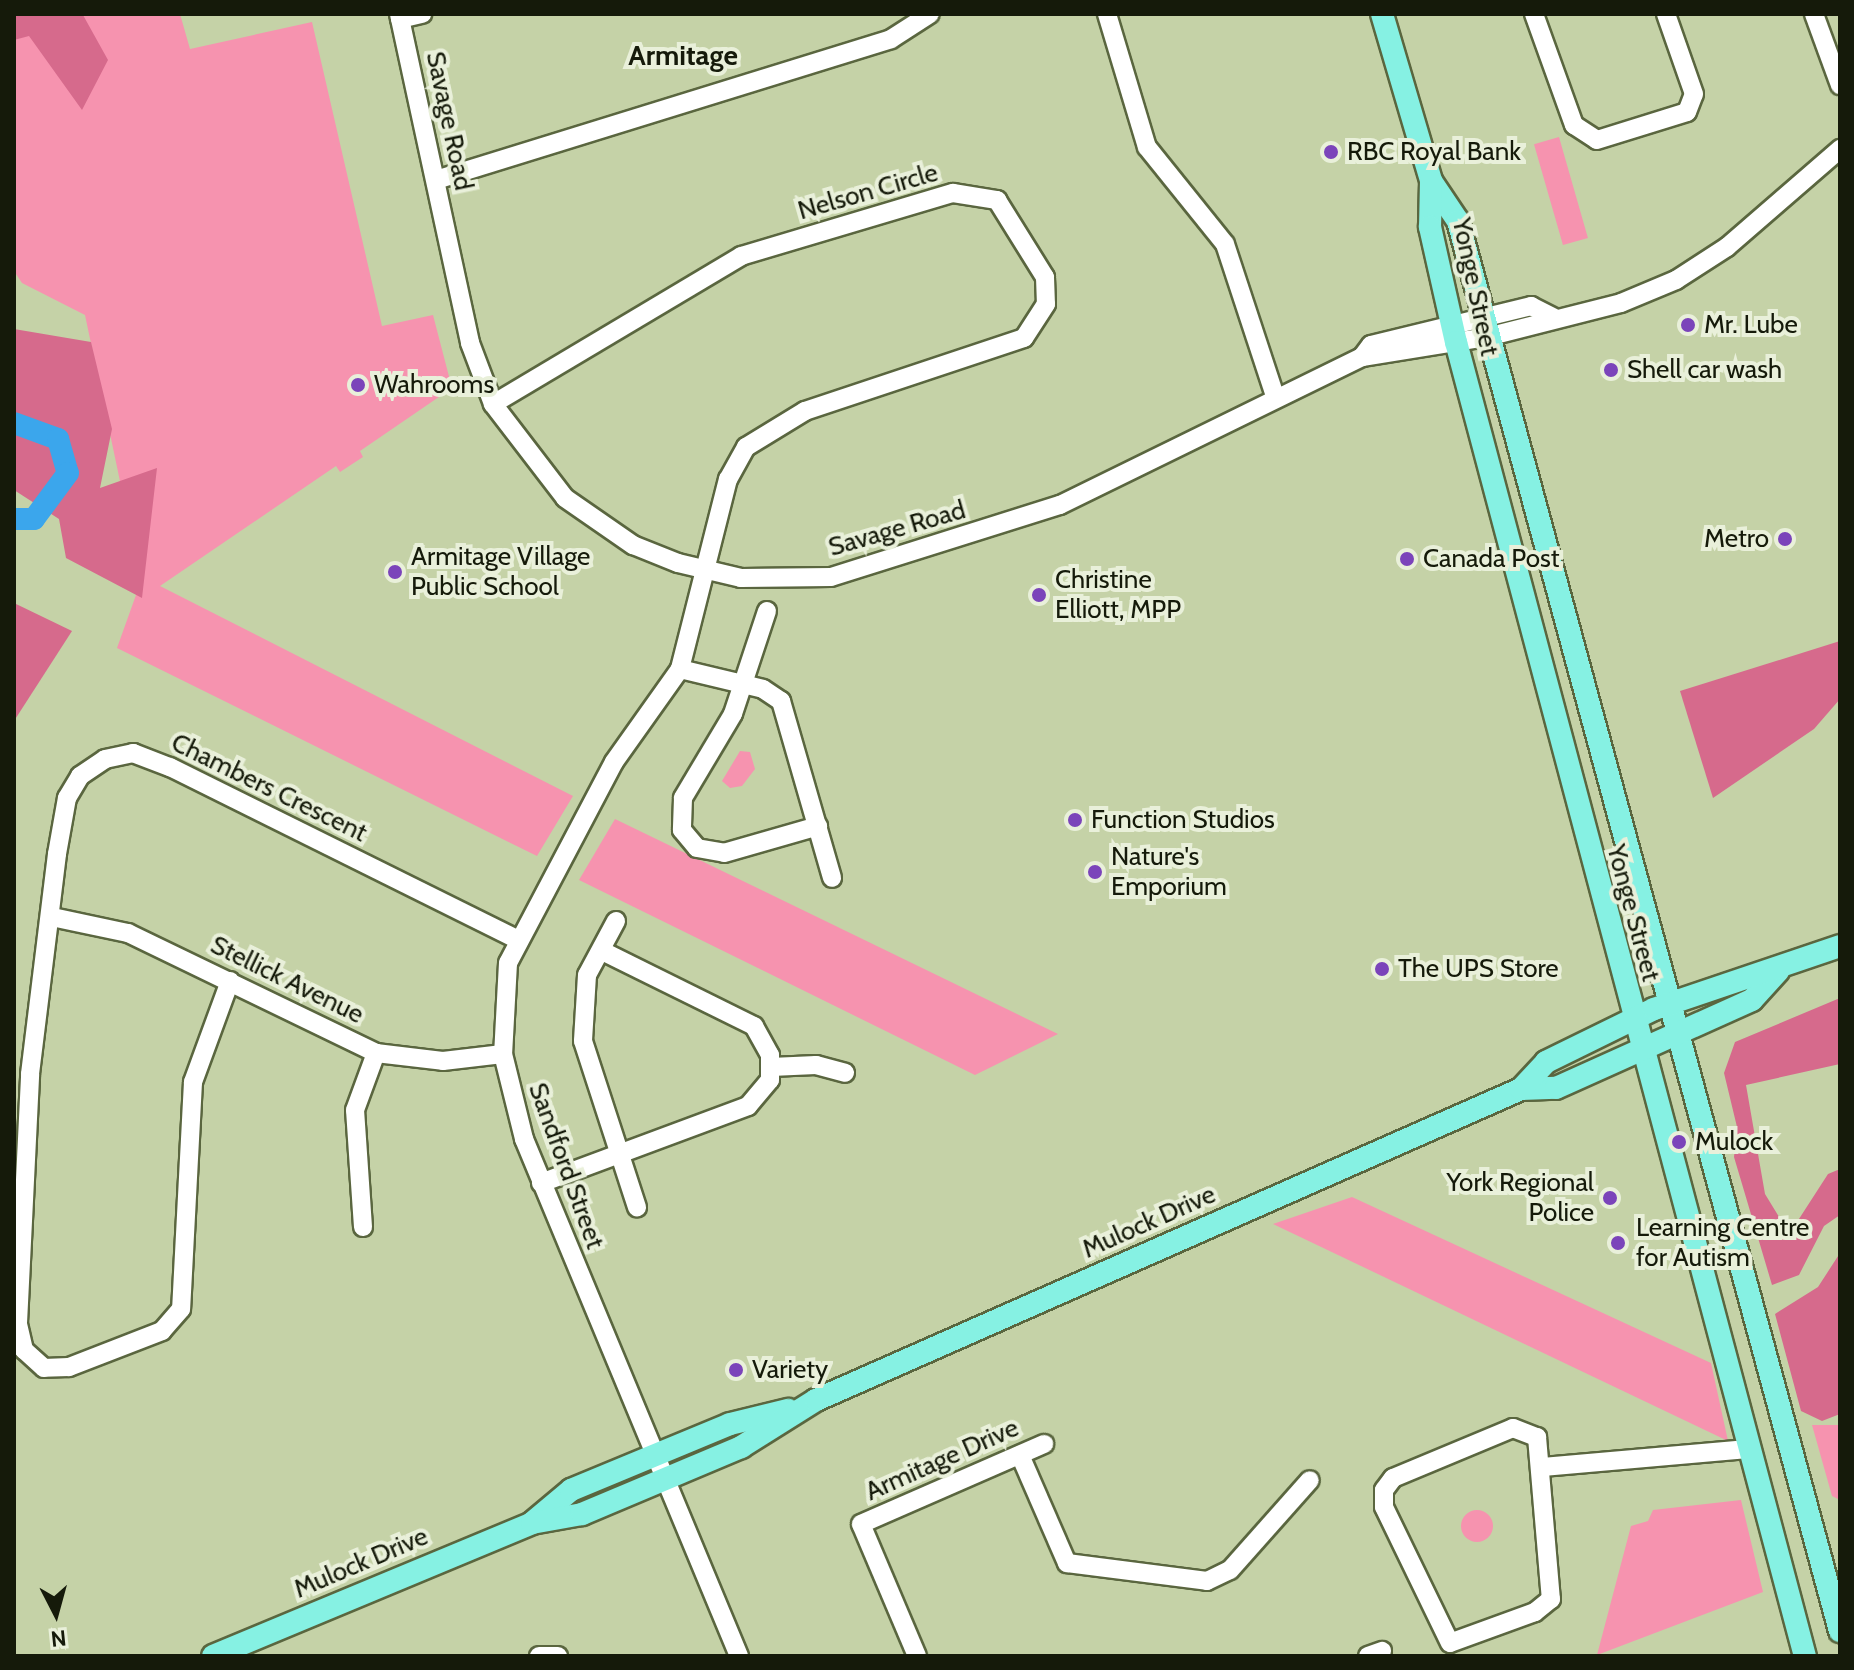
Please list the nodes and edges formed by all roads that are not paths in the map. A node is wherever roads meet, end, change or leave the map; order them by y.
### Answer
1 (422, 14) edge
2 (930, 14) edge
3 (1107, 14) edge
4 (1382, 14) edge
5 (1534, 14) edge
6 (1666, 14) edge
7 (1814, 14) edge
8 (400, 17) edge
9 (1840, 85) edge
10 (1840, 149) edge
11 (436, 180) junction
12 (1431, 181) junction
13 (1484, 328) junction
14 (1454, 333) junction
15 (1275, 396) junction
16 (493, 404) junction
17 (705, 570) junction
18 (767, 611) dead end
19 (680, 669) junction
20 (744, 687) junction
21 (818, 826) junction
22 (832, 878) dead end
23 (52, 917) junction
24 (616, 921) dead end
25 (516, 939) junction
26 (1840, 946) edge
27 (602, 951) junction
28 (1778, 971) junction
29 (230, 981) junction
30 (1669, 1002) junction
31 (1633, 1021) junction
32 (1677, 1032) junction
33 (1640, 1046) junction
34 (376, 1053) junction
35 (503, 1054) junction
36 (771, 1067) junction
37 (845, 1073) dead end
38 (1521, 1089) junction
39 (618, 1157) junction
40 (541, 1183) junction
41 (637, 1207) dead end
42 (363, 1227) dead end
43 (801, 1407) junction
44 (1044, 1444) dead end
45 (1750, 1449) junction
46 (1020, 1455) junction
47 (653, 1457) junction
48 (1543, 1467) junction
49 (1310, 1480) dead end
50 (663, 1481) junction
51 (532, 1523) junction
52 (1840, 1631) edge
53 (213, 1656) edge
54 (539, 1656) edge
55 (558, 1656) edge
56 (739, 1656) edge
57 (917, 1656) edge
58 (1805, 1656) edge

1 - 8 street
2 - 11 street
3 - 15 street
4 - 12 main road, Yonge Street
5 - 6 street
7 - 9 street
8 - 11 street, Savage Road
10 - 13 street, Savage Road
11 - 16 street, Savage Road
12 - 13 main road, Yonge Street
12 - 14 main road, Yonge Street
13 - 14 street, Savage Road
13 - 30 main road, Yonge Street
14 - 15 street, Savage Road
14 - 31 main road, Yonge Street
15 - 17 street, Savage Road
16 - 17 street, Savage Road
16 - 17 street, Nelson Circle
17 - 19 street, Sandford Street
18 - 20 street
19 - 20 street
19 - 25 street, Sandford Street
20 - 21 street
20 - 21 street
21 - 22 street
23 - 25 street, Chambers Crescent
23 - 29 street, Stellick Avenue
23 - 29 street, Chambers Crescent
24 - 27 street
25 - 35 street, Sandford Street
26 - 28 main road, Mulock Drive
27 - 36 street
27 - 39 street
28 - 30 main road, Mulock Drive
28 - 32 main road, Mulock Drive
29 - 34 street, Stellick Avenue
30 - 31 main road, Mulock Drive
30 - 32 main road, Yonge Street
31 - 33 main road, Yonge Street
31 - 38 main road, Mulock Drive
32 - 33 main road, Mulock Drive
32 - 52 main road, Yonge Street
33 - 38 main road, Mulock Drive
33 - 45 main road, Yonge Street
34 - 35 street, Stellick Avenue
34 - 42 street
35 - 40 street, Sandford Street
36 - 37 street
36 - 39 street
38 - 43 main road, Mulock Drive
39 - 40 street
39 - 41 street
40 - 47 street, Sandford Street
43 - 47 main road, Mulock Drive
43 - 50 main road, Mulock Drive
44 - 46 street, Armitage Drive
45 - 48 street
45 - 58 main road, Yonge Street
46 - 49 street
46 - 57 street, Armitage Drive
47 - 50 street, Sandford Street
47 - 51 main road, Mulock Drive
48 - 48 street
50 - 51 main road, Mulock Drive
50 - 56 street, Sandford Street
51 - 53 main road, Mulock Drive
54 - 55 street

